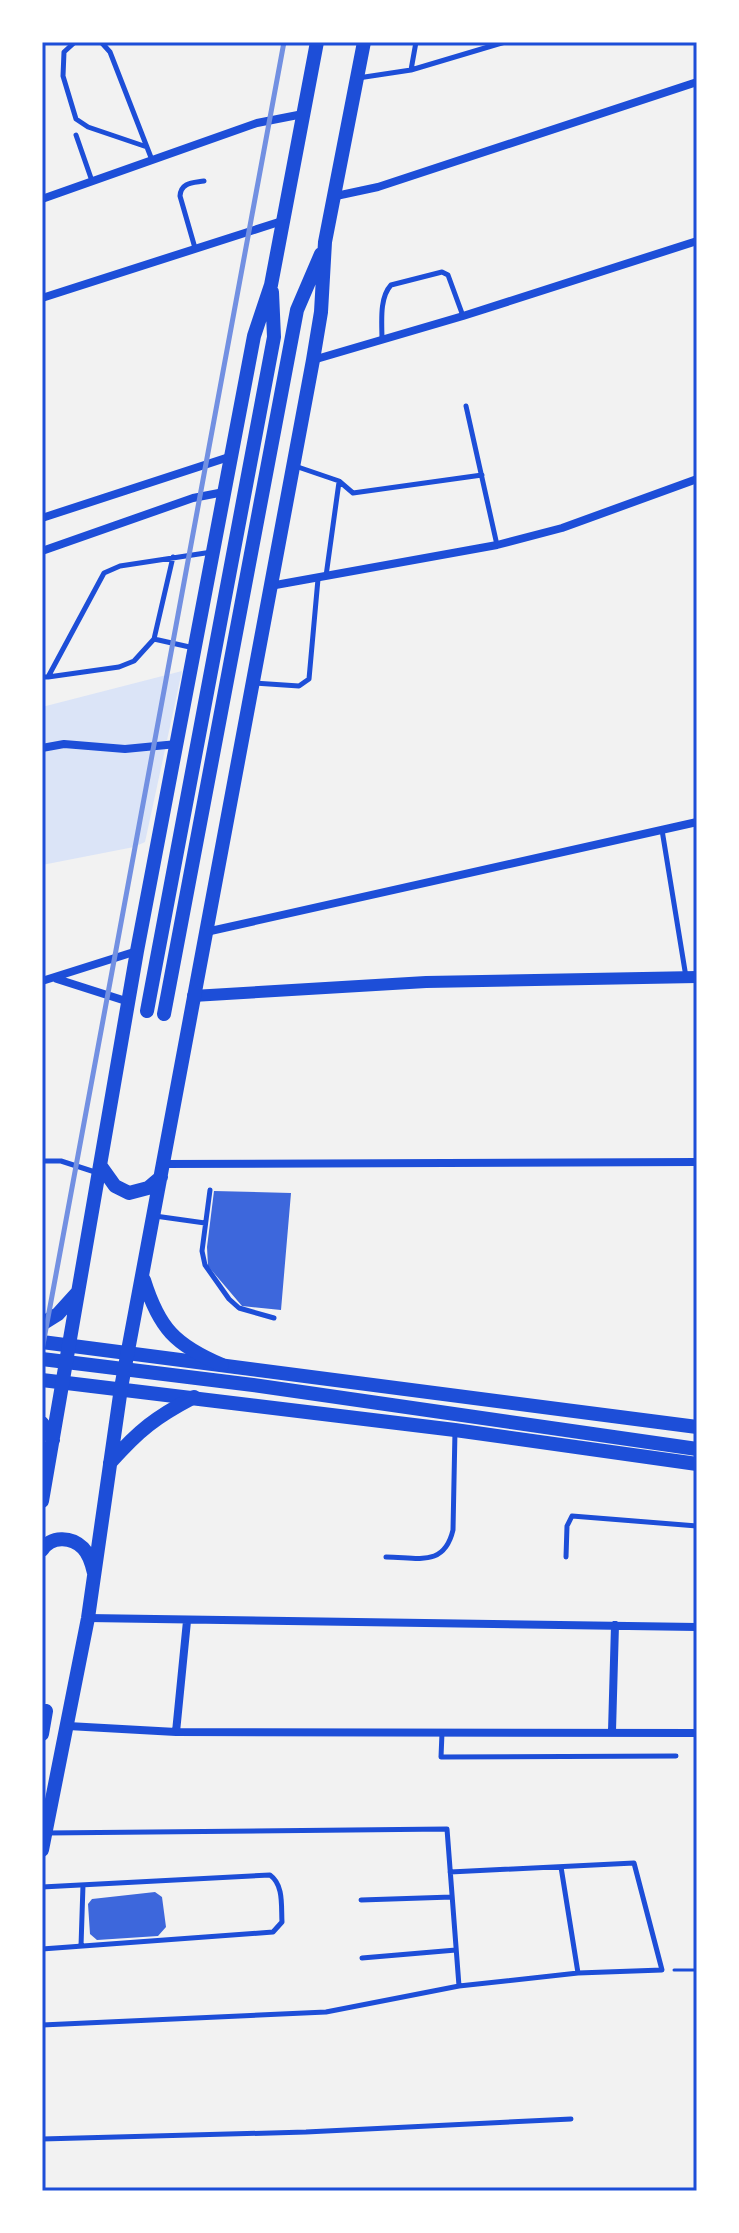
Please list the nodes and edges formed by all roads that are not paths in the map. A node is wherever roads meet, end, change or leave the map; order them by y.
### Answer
1 (75, 42) edge
2 (101, 42) edge
3 (317, 42) edge
4 (364, 42) edge
5 (416, 42) edge
6 (505, 42) edge
7 (411, 70) junction
8 (357, 79) junction
9 (697, 82) edge
10 (303, 114) junction
11 (76, 135) dead end
12 (147, 147) junction
13 (152, 160) junction
14 (204, 181) dead end
15 (92, 182) junction
16 (336, 196) junction
17 (42, 199) edge
18 (282, 221) junction
19 (697, 241) edge
20 (325, 242) junction
21 (195, 248) junction
22 (271, 285) junction
23 (42, 298) edge
24 (463, 316) junction
25 (382, 341) junction
26 (313, 360) junction
27 (466, 406) dead end
28 (232, 455) junction
29 (293, 466) junction
30 (482, 475) junction
31 (697, 479) edge
32 (339, 481) junction
33 (225, 492) junction
34 (42, 518) edge
35 (497, 545) junction
36 (42, 551) edge
37 (213, 551) junction
38 (173, 557) junction
39 (322, 578) junction
40 (270, 586) junction
41 (154, 639) junction
42 (195, 648) junction
43 (45, 677) edge
44 (252, 683) junction
45 (177, 744) junction
46 (42, 748) edge
47 (697, 822) edge
48 (662, 830) junction
49 (205, 932) junction
50 (137, 951) junction
51 (692, 978) edge
52 (56, 979) junction
53 (42, 981) edge
54 (193, 996) junction
55 (129, 1002) junction
56 (147, 1011) dead end
57 (164, 1014) dead end
58 (42, 1161) edge
59 (697, 1162) edge
60 (99, 1169) junction
61 (162, 1170) junction
62 (210, 1190) dead end
63 (153, 1216) junction
64 (205, 1223) junction
65 (143, 1275) junction
66 (78, 1293) junction
67 (274, 1318) dead end
68 (42, 1324) edge
69 (42, 1342) edge
70 (70, 1345) junction
71 (128, 1352) junction
72 (42, 1359) edge
73 (222, 1365) junction
74 (42, 1380) edge
75 (63, 1382) junction
76 (366, 1383) junction
77 (121, 1388) junction
78 (194, 1397) junction
79 (360, 1418) junction
80 (42, 1423) edge
81 (697, 1427) edge
82 (455, 1430) junction
83 (53, 1440) junction
84 (697, 1449) edge
85 (110, 1463) junction
86 (697, 1464) edge
87 (42, 1501) edge
88 (697, 1526) edge
89 (42, 1550) edge
90 (386, 1557) dead end
91 (566, 1557) dead end
92 (95, 1575) junction
93 (88, 1618) junction
94 (187, 1621) junction
95 (615, 1625) junction
96 (697, 1627) edge
97 (46, 1711) dead end
98 (68, 1726) junction
99 (612, 1731) junction
100 (176, 1732) junction
101 (442, 1732) junction
102 (697, 1733) edge
103 (42, 1734) edge
104 (676, 1756) dead end
105 (45, 1833) junction
106 (42, 1850) edge
107 (561, 1867) junction
108 (450, 1872) junction
109 (83, 1885) junction
110 (42, 1887) edge
111 (452, 1897) junction
112 (361, 1900) dead end
113 (81, 1946) junction
114 (42, 1949) edge
115 (456, 1950) junction
116 (362, 1958) dead end
117 (578, 1973) junction
118 (459, 1986) junction
119 (42, 2025) edge
120 (571, 2119) dead end
121 (42, 2139) edge

1 - 12 lane
2 - 12 lane
3 - 10 main road
4 - 8 main road
5 - 7 lane
6 - 7 lane
7 - 8 lane
8 - 16 main road
9 - 16 street
10 - 13 street
10 - 18 main road
11 - 15 lane
12 - 13 lane
13 - 15 street
14 - 21 lane
15 - 17 street
16 - 20 main road
18 - 21 street
18 - 22 main road
19 - 24 street
20 - 26 main road
20 - 57 main road
21 - 23 street
22 - 28 main road
22 - 56 main road
24 - 25 street
24 - 25 lane
25 - 26 street
26 - 29 main road
27 - 30 lane
28 - 33 main road
28 - 34 street
29 - 32 lane
29 - 40 main road
30 - 32 lane
30 - 35 lane
31 - 35 street
32 - 39 lane
33 - 36 street
33 - 37 main road
35 - 39 street
37 - 38 lane
37 - 42 main road
38 - 41 lane
38 - 43 lane
39 - 40 street
39 - 44 lane
40 - 44 main road
41 - 42 lane
41 - 43 lane
42 - 45 main road
44 - 49 main road
45 - 46 street
45 - 50 main road
47 - 48 street
48 - 49 street
48 - 51 lane
49 - 54 main road
50 - 52 street
50 - 55 main road
51 - 54 street
52 - 53 street
52 - 55 street
54 - 61 main road
55 - 60 main road
58 - 60 lane
59 - 61 street
60 - 61 main road
60 - 66 main road
61 - 63 main road
62 - 64 lane
63 - 64 lane
63 - 65 main road
64 - 67 lane
65 - 71 main road
65 - 73 main road
66 - 68 main road
66 - 70 main road
69 - 70 main road
70 - 71 main road
70 - 75 main road
71 - 73 main road
71 - 77 main road
72 - 84 main road
73 - 76 main road
74 - 75 main road
75 - 77 main road
75 - 83 main road
76 - 79 main road
76 - 81 main road
77 - 78 main road
77 - 85 main road
78 - 79 main road
78 - 85 main road
79 - 82 main road
80 - 83 main road
82 - 86 main road
82 - 90 lane
83 - 87 main road
85 - 92 main road
88 - 91 lane
89 - 92 main road
92 - 93 main road
93 - 94 street
93 - 98 main road
94 - 95 street
94 - 100 street
95 - 96 street
95 - 99 street
97 - 103 main road
98 - 100 street
98 - 105 main road
99 - 101 street
99 - 102 street
100 - 101 street
101 - 104 lane
105 - 106 main road
105 - 108 lane
107 - 108 lane
107 - 117 lane
107 - 117 lane
108 - 111 lane
109 - 110 lane
109 - 113 lane
109 - 113 lane
111 - 112 lane
111 - 115 lane
113 - 114 lane
115 - 116 lane
115 - 118 lane
117 - 118 lane
118 - 119 lane
120 - 121 lane

